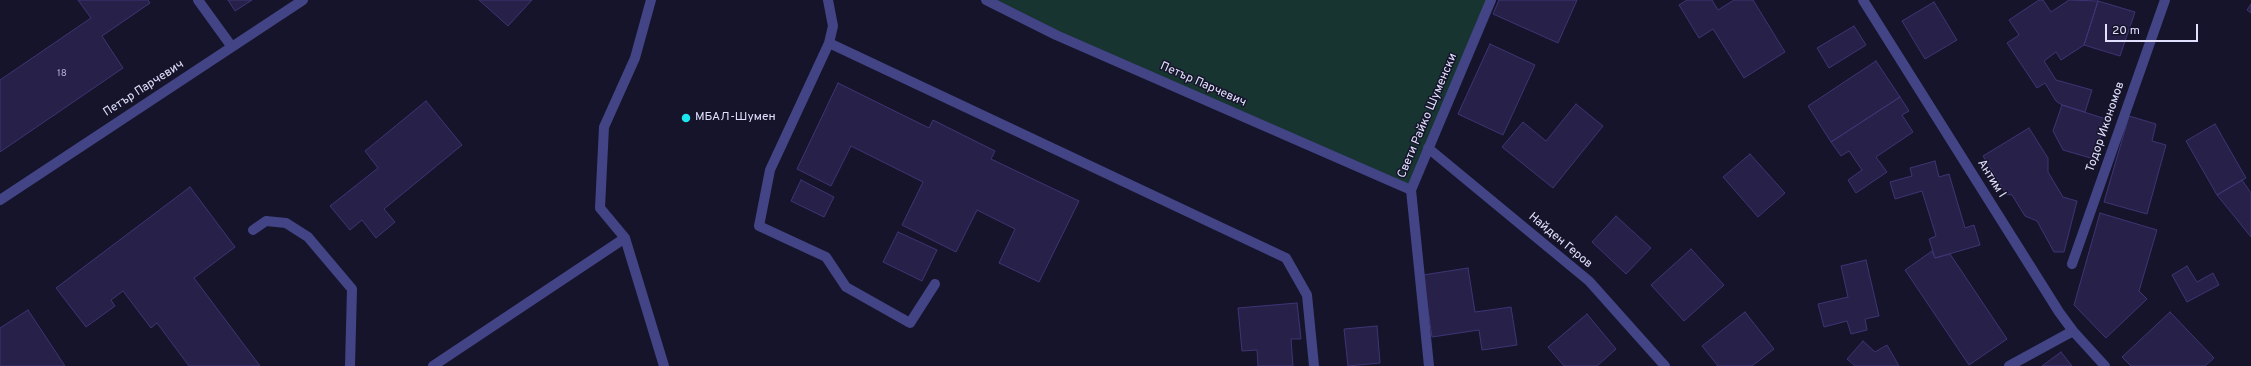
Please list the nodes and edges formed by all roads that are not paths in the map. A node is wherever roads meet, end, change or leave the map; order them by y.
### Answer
1 (198, 0) edge
2 (303, 0) edge
3 (651, 0) edge
4 (828, 0) edge
5 (986, 0) edge
6 (1491, 0) edge
7 (1863, 0) edge
8 (2165, 0) edge
9 (829, 44) junction
10 (232, 47) junction
11 (1428, 148) junction
12 (1411, 190) junction
13 (0, 200) edge
14 (252, 230) dead end
15 (625, 238) junction
16 (2072, 264) dead end
17 (935, 284) dead end
18 (2073, 331) junction
19 (350, 366) edge
20 (433, 366) edge
21 (664, 366) edge
22 (1314, 366) edge
23 (1429, 366) edge
24 (1665, 366) edge
25 (2009, 366) edge
26 (2106, 366) edge

1 - 10 street
2 - 10 street, Петър Парчевич
3 - 15 street
4 - 9 street
5 - 12 street, Петър Парчевич
6 - 11 street, Свети Райко Шуменски
7 - 18 street, Антим I
8 - 16 street, Тодор Икономов
9 - 17 street
9 - 22 street
10 - 13 street, Петър Парчевич
11 - 12 street, Свети Райко Шуменски
11 - 24 street, Найден Геров
12 - 23 street, Свети Райко Шуменски
14 - 19 street
15 - 20 street
15 - 21 street
18 - 25 street
18 - 26 street, Антим I

